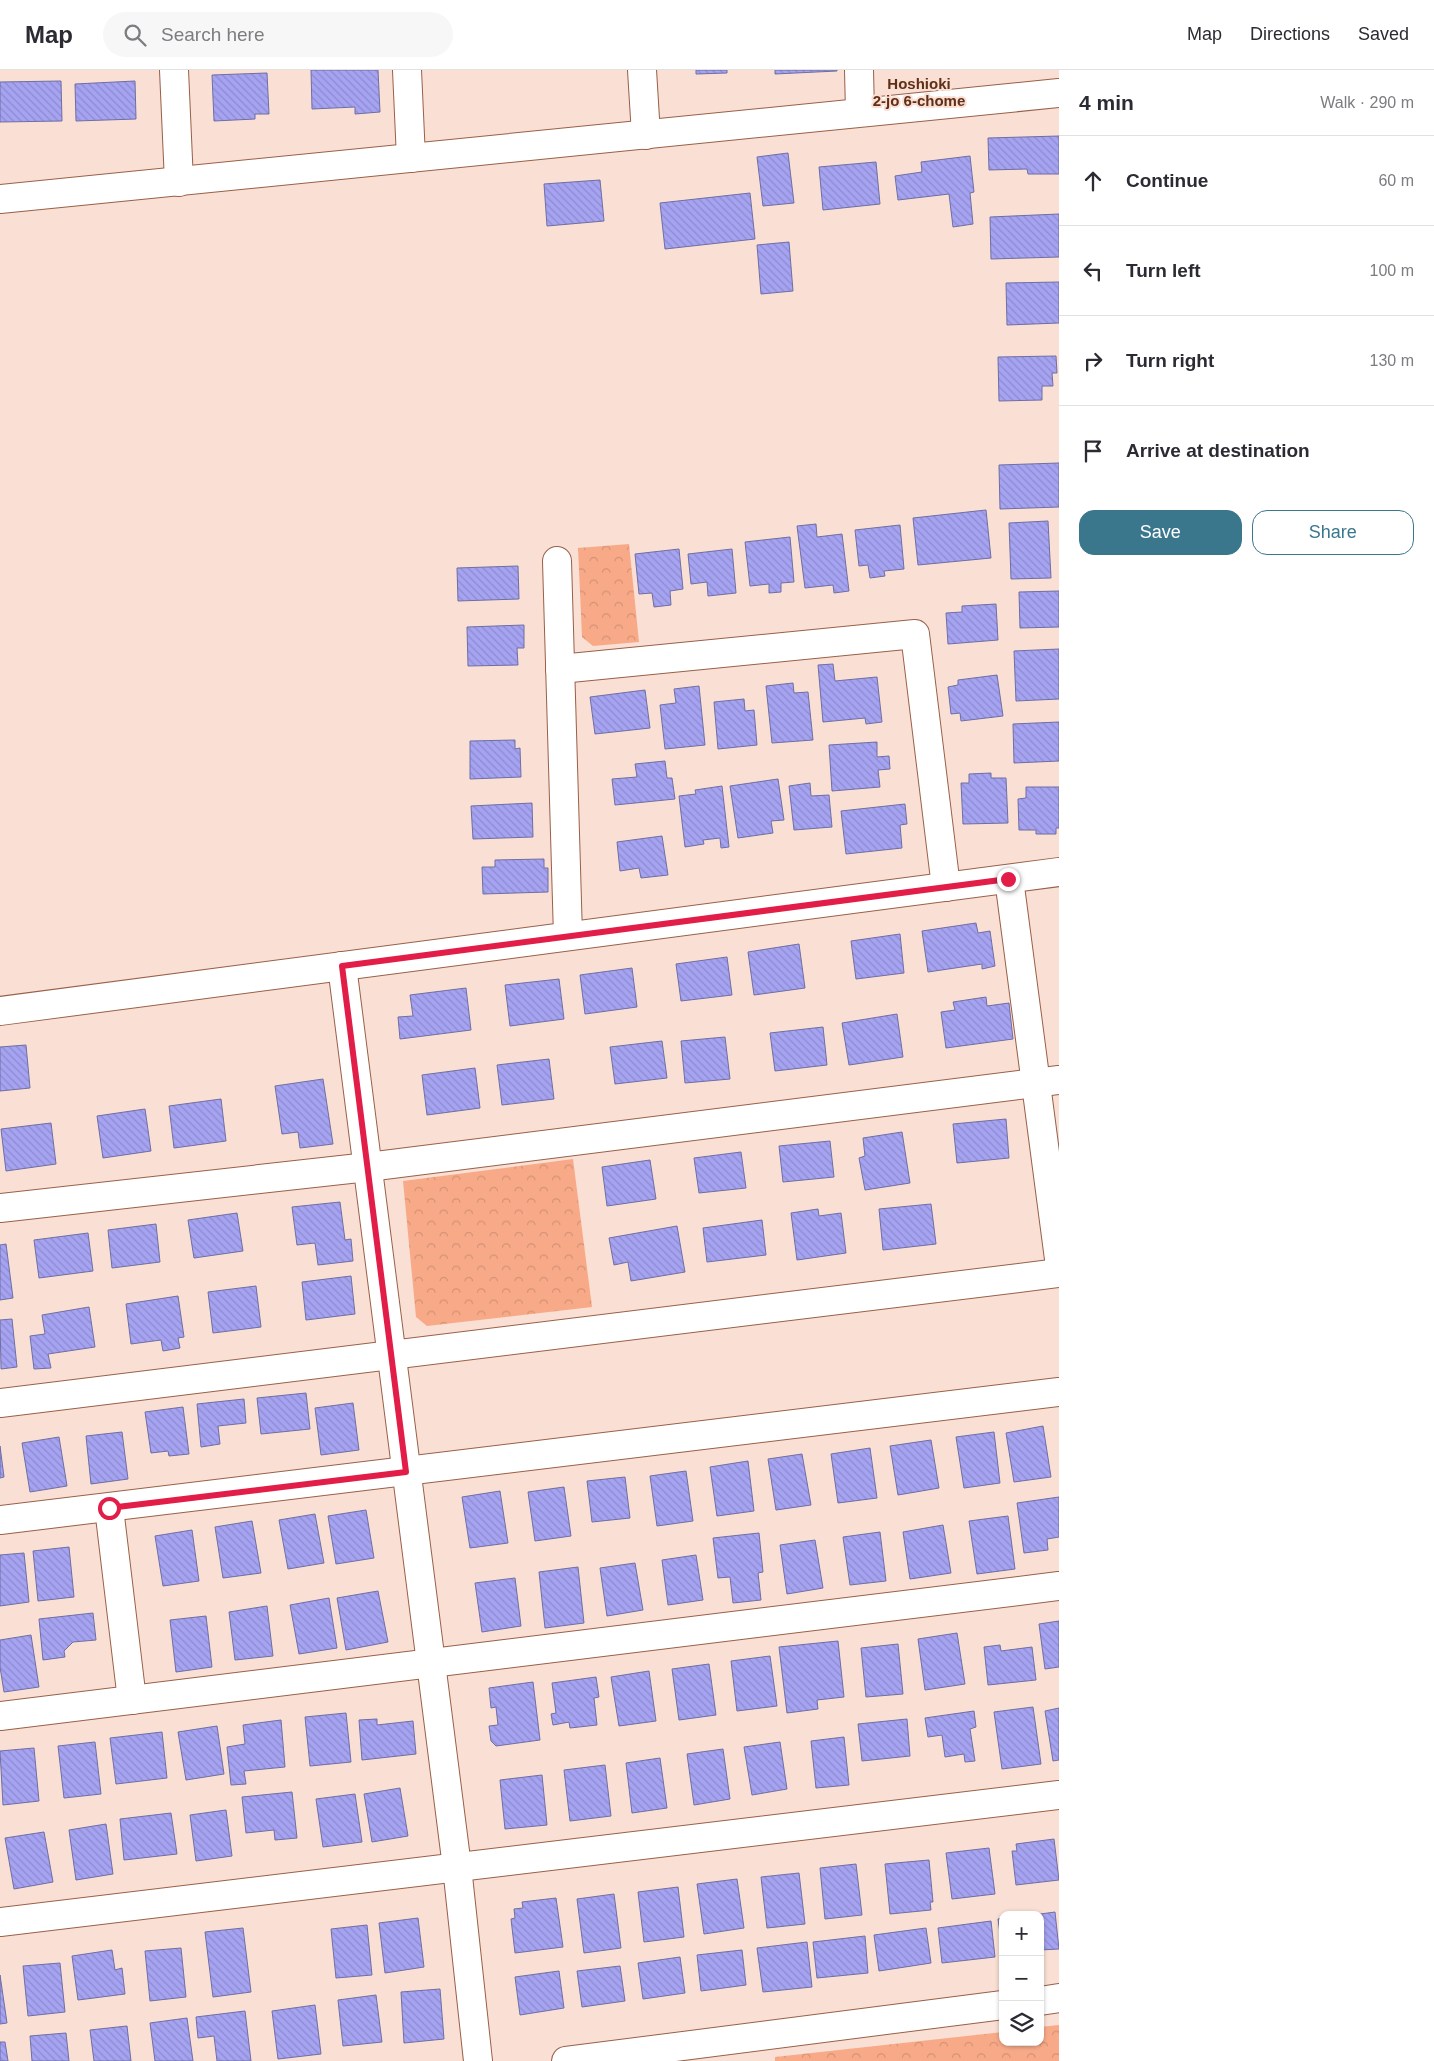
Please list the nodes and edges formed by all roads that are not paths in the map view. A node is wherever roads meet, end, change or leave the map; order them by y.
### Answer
1 (174, 70) edge
2 (407, 70) edge
3 (642, 70) edge
4 (859, 70) edge
5 (1059, 93) edge
6 (860, 112) junction
7 (646, 135) junction
8 (411, 158) junction
9 (179, 182) junction
10 (0, 199) edge
11 (556, 561) dead end
12 (560, 669) junction
13 (1059, 872) edge
14 (1008, 879) junction
15 (946, 887) junction
16 (568, 936) junction
17 (342, 966) junction
18 (0, 1011) edge
19 (1047, 1082) edge
20 (368, 1166) junction
21 (0, 1208) edge
22 (1059, 1260) edge
23 (1059, 1273) edge
24 (391, 1354) junction
25 (1059, 1392) edge
26 (0, 1402) edge
27 (406, 1472) junction
28 (109, 1508) junction
29 (0, 1520) edge
30 (1059, 1586) edge
31 (431, 1663) junction
32 (132, 1700) junction
33 (0, 1716) edge
34 (1059, 1795) edge
35 (457, 1867) junction
36 (0, 1922) edge
37 (1059, 1998) edge
38 (1044, 2000) edge
39 (999, 2007) edge
40 (478, 2061) edge
41 (566, 2061) edge

1 - 9 street
2 - 8 street
3 - 7 street
4 - 6 street
5 - 6 street
6 - 7 street
7 - 8 street
8 - 9 street
9 - 10 street
11 - 12 street
12 - 15 street
12 - 16 street
13 - 14 street
14 - 15 street
14 - 19 street
15 - 16 street
16 - 17 street
17 - 18 street
17 - 20 street
19 - 20 street
19 - 22 street
20 - 21 street
20 - 24 street
23 - 24 street
24 - 26 street
24 - 27 street
25 - 27 street
27 - 28 street
27 - 31 street
28 - 29 street
28 - 32 street
30 - 31 street
31 - 32 street
31 - 35 street
32 - 33 street
34 - 35 street
35 - 36 street
35 - 40 street
37 - 38 street
39 - 41 street

